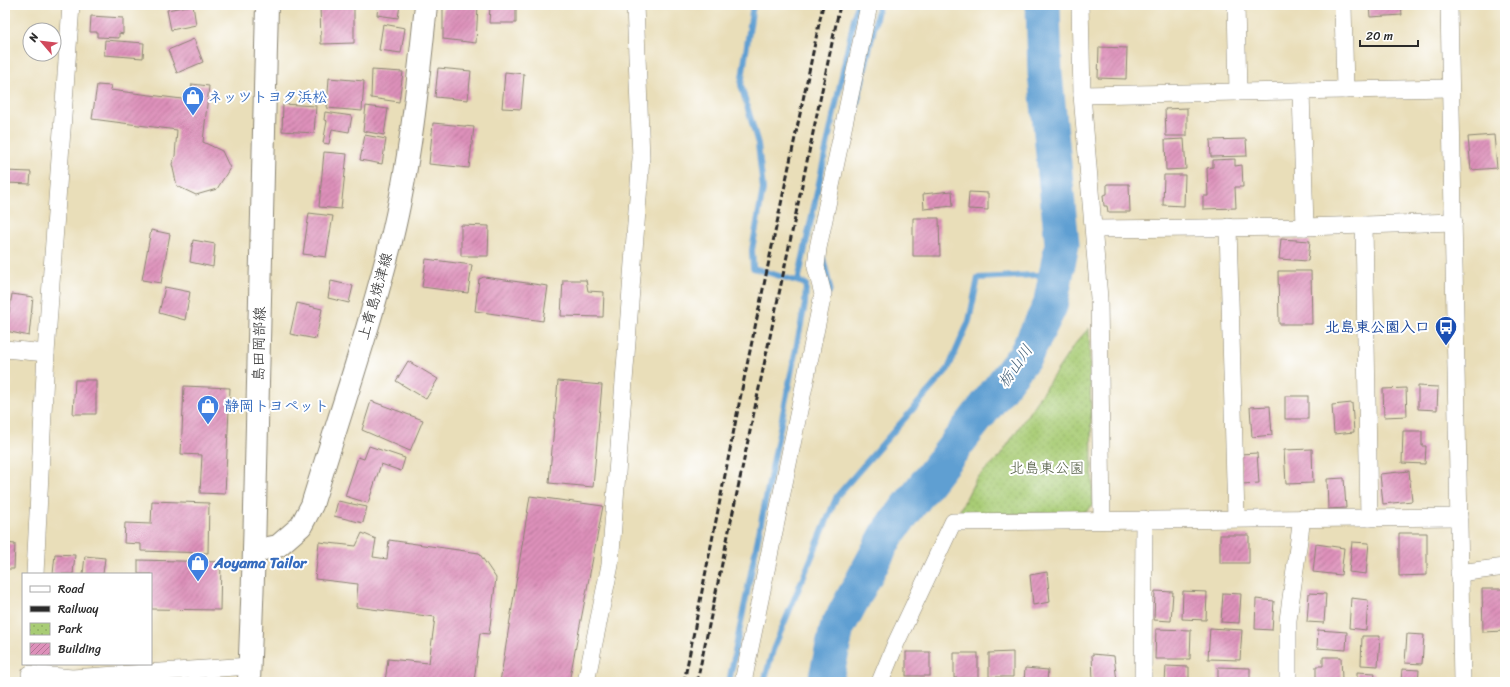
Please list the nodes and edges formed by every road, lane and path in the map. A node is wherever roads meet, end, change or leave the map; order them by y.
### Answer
1 (71, 5) edge
2 (267, 5) edge
3 (426, 5) edge
4 (635, 5) edge
5 (869, 5) edge
6 (1080, 5) edge
7 (1236, 5) edge
8 (1344, 5) edge
9 (1449, 5) edge
10 (1450, 88) junction
11 (1345, 90) junction
12 (1301, 91) junction
13 (1238, 92) junction
14 (1082, 95) junction
15 (1454, 222) junction
16 (1364, 225) junction
17 (1228, 227) junction
18 (1304, 227) junction
19 (1094, 229) junction
20 (5, 349) edge
21 (46, 353) junction
22 (1459, 517) junction
23 (1236, 518) junction
24 (1302, 518) junction
25 (1369, 518) junction
26 (1102, 519) junction
27 (1144, 519) junction
28 (254, 551) junction
29 (1505, 567) edge
30 (35, 573) edge
31 (1459, 573) junction
32 (30, 673) edge
33 (250, 677) edge
34 (586, 682) edge
35 (743, 682) edge
36 (880, 682) edge
37 (1143, 682) edge
38 (1288, 682) edge
39 (1462, 682) edge

1 - 21 street
2 - 28 main road, 島田岡部線
3 - 28 main road, 上青島焼津線
4 - 34 street
5 - 35 street
6 - 14 street
7 - 13 street
8 - 11 street
9 - 10 street
10 - 11 street
10 - 15 street
11 - 12 street
12 - 13 street
12 - 18 street
13 - 14 street
14 - 19 street
15 - 16 street
15 - 22 street
16 - 18 street
16 - 25 street
17 - 18 street
17 - 19 street
17 - 23 street
19 - 26 street
20 - 21 street
21 - 30 street
22 - 25 street
22 - 31 street
23 - 24 street
23 - 27 street
24 - 25 street
24 - 38 street
26 - 27 street
26 - 36 street
27 - 37 street
28 - 33 main road, 島田岡部線
29 - 31 street
31 - 39 street
32 - 33 street

